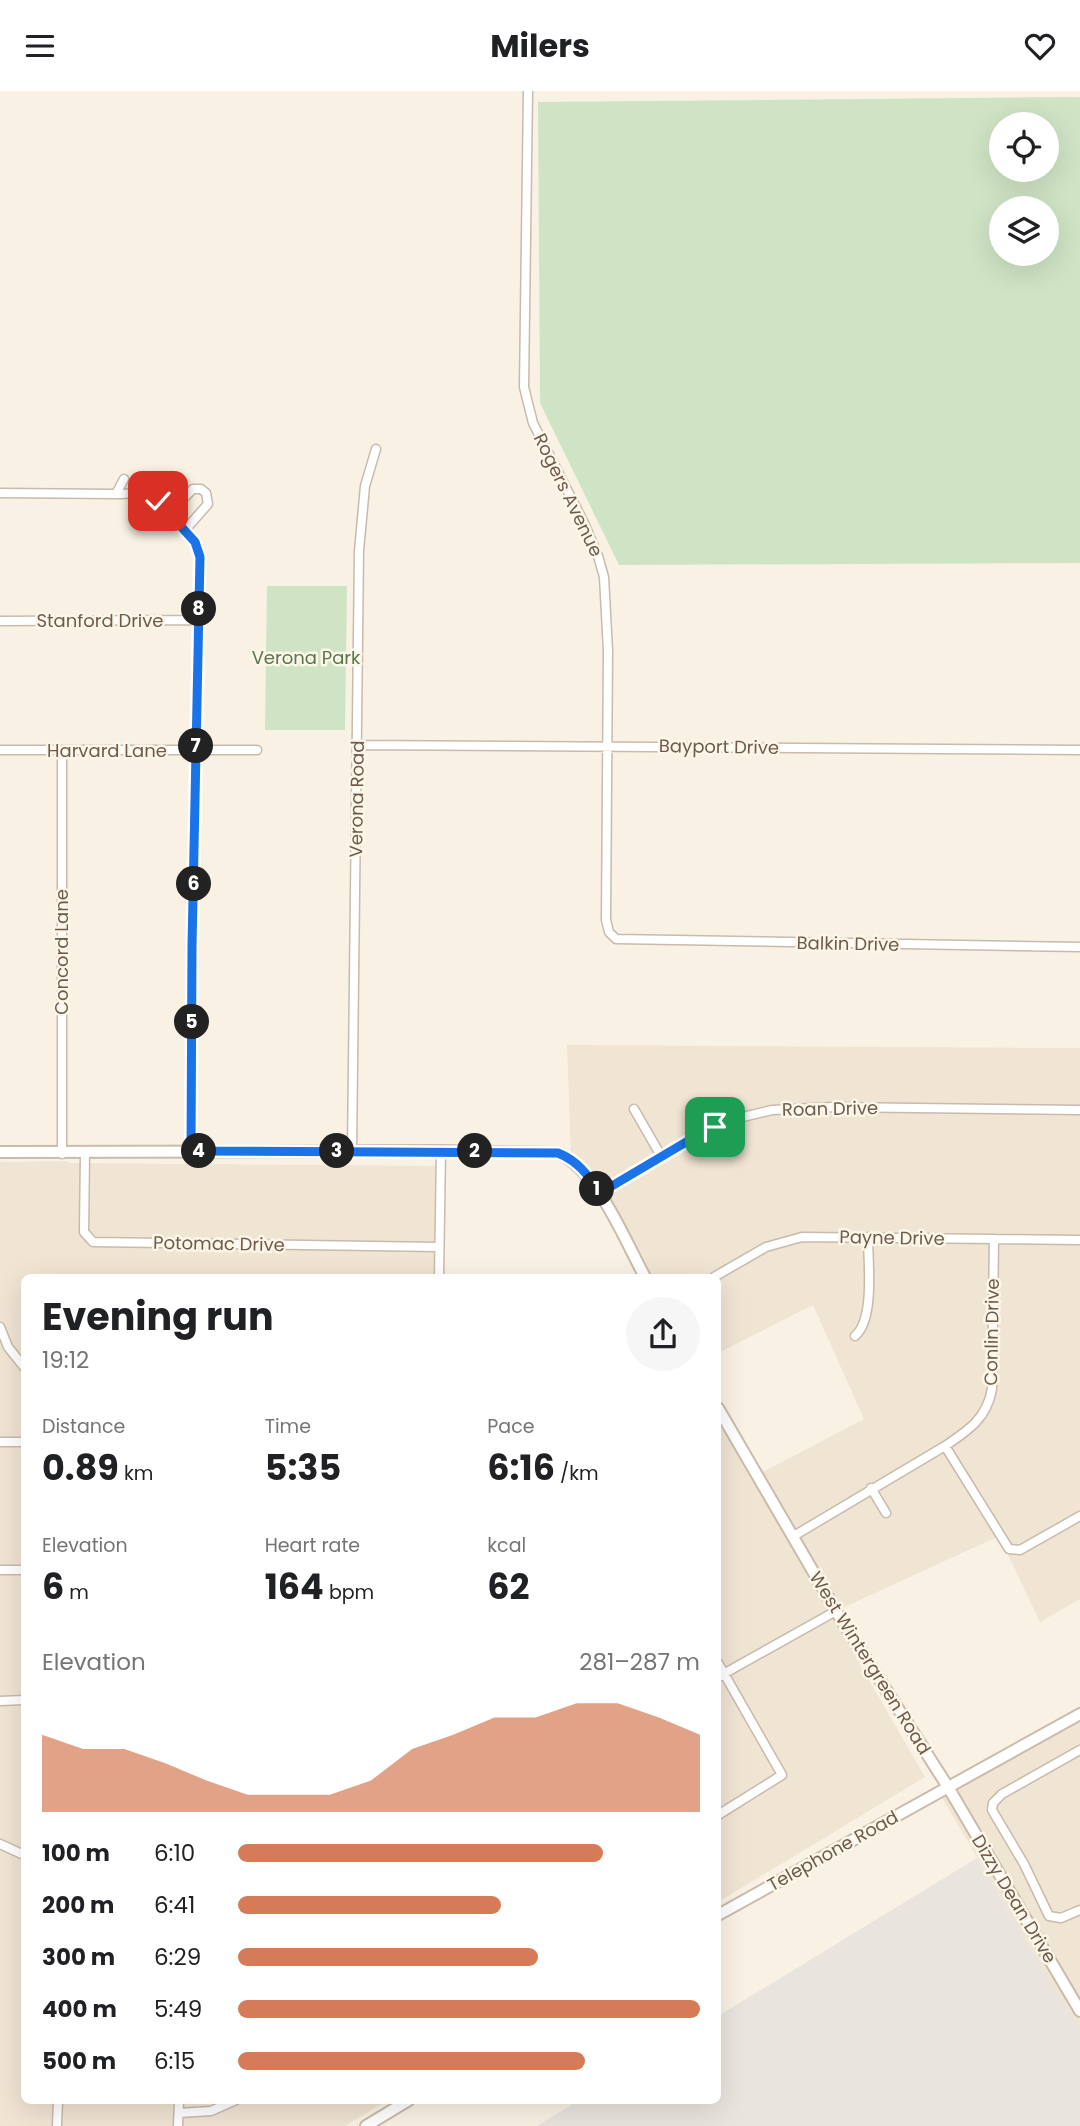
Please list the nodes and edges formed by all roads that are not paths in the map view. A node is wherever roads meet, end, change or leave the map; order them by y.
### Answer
1 (528, 91) edge
2 (376, 449) dead end
3 (124, 479) dead end
4 (0, 493) edge
5 (116, 494) junction
6 (169, 513) junction
7 (185, 530) junction
8 (199, 620) junction
9 (0, 621) edge
10 (358, 745) junction
11 (606, 745) junction
12 (0, 750) edge
13 (257, 750) dead end
14 (1080, 750) edge
15 (62, 751) junction
16 (196, 751) junction
17 (616, 939) joint
18 (1080, 947) edge
19 (634, 1109) dead end
20 (1080, 1110) edge
21 (191, 1151) junction
22 (352, 1151) junction
23 (441, 1151) junction
24 (0, 1152) edge
25 (85, 1153) junction
26 (62, 1154) junction
27 (661, 1156) junction
28 (600, 1193) junction
29 (869, 1237) junction
30 (994, 1239) junction
31 (1080, 1240) edge
32 (439, 1247) junction
33 (439, 1274) edge
34 (643, 1274) edge
35 (719, 1274) edge
36 (0, 1327) edge
37 (855, 1336) dead end
38 (21, 1363) edge
39 (721, 1413) edge
40 (0, 1442) edge
41 (21, 1442) edge
42 (945, 1446) junction
43 (871, 1488) junction
44 (886, 1513) dead end
45 (1080, 1516) edge
46 (792, 1537) junction
47 (0, 1570) edge
48 (21, 1570) edge
49 (836, 1611) junction
50 (721, 1676) edge
51 (21, 1700) edge
52 (0, 1701) edge
53 (1080, 1714) edge
54 (1080, 1750) edge
55 (948, 1787) junction
56 (721, 1813) edge
57 (0, 1844) edge
58 (21, 1854) edge
59 (1080, 1910) edge
60 (721, 1913) edge
61 (1080, 2011) edge
62 (58, 2104) edge
63 (179, 2104) edge
64 (227, 2104) edge
65 (402, 2104) edge
66 (179, 2113) junction
67 (57, 2126) edge
68 (178, 2126) edge
69 (366, 2126) edge

1 - 11 street, Rogers Avenue
2 - 10 street, Verona Road
3 - 5 street
4 - 5 street
5 - 6 street
6 - 7 street
6 - 7 street
7 - 8 street
8 - 9 street, Stanford Drive
8 - 16 street
10 - 11 street, Bayport Drive
10 - 22 street, Verona Road
11 - 14 street, Bayport Drive
11 - 17 street, Rogers Avenue
12 - 15 street, Harvard Lane
13 - 16 street, Harvard Lane
15 - 16 street, Harvard Lane
15 - 26 street, Concord Lane
16 - 21 street
17 - 18 street, Balkin Drive
19 - 27 street
20 - 27 street, Roan Drive
21 - 22 street
21 - 25 street
22 - 23 street
23 - 28 street
23 - 32 street
24 - 26 street
25 - 26 street
25 - 32 street, Potomac Drive
27 - 28 street, Roan Drive
28 - 34 street
29 - 30 street, Payne Drive
29 - 35 street, Payne Drive
29 - 37 street
30 - 31 street, Payne Drive
30 - 42 street, Conlin Drive
32 - 33 street
36 - 38 street
39 - 46 street, West Wintergreen Road
40 - 41 street
42 - 43 street, Conlin Drive
42 - 45 street
43 - 44 street
43 - 46 street, Conlin Drive
46 - 49 street, West Wintergreen Road
47 - 48 street
49 - 50 street
49 - 55 street, West Wintergreen Road
50 - 56 street
51 - 52 street
53 - 55 street
54 - 59 street
55 - 60 street, Telephone Road
55 - 61 street, Dizzy Dean Drive
57 - 58 street
62 - 67 street
63 - 66 street
64 - 66 street
65 - 69 street
66 - 68 street

